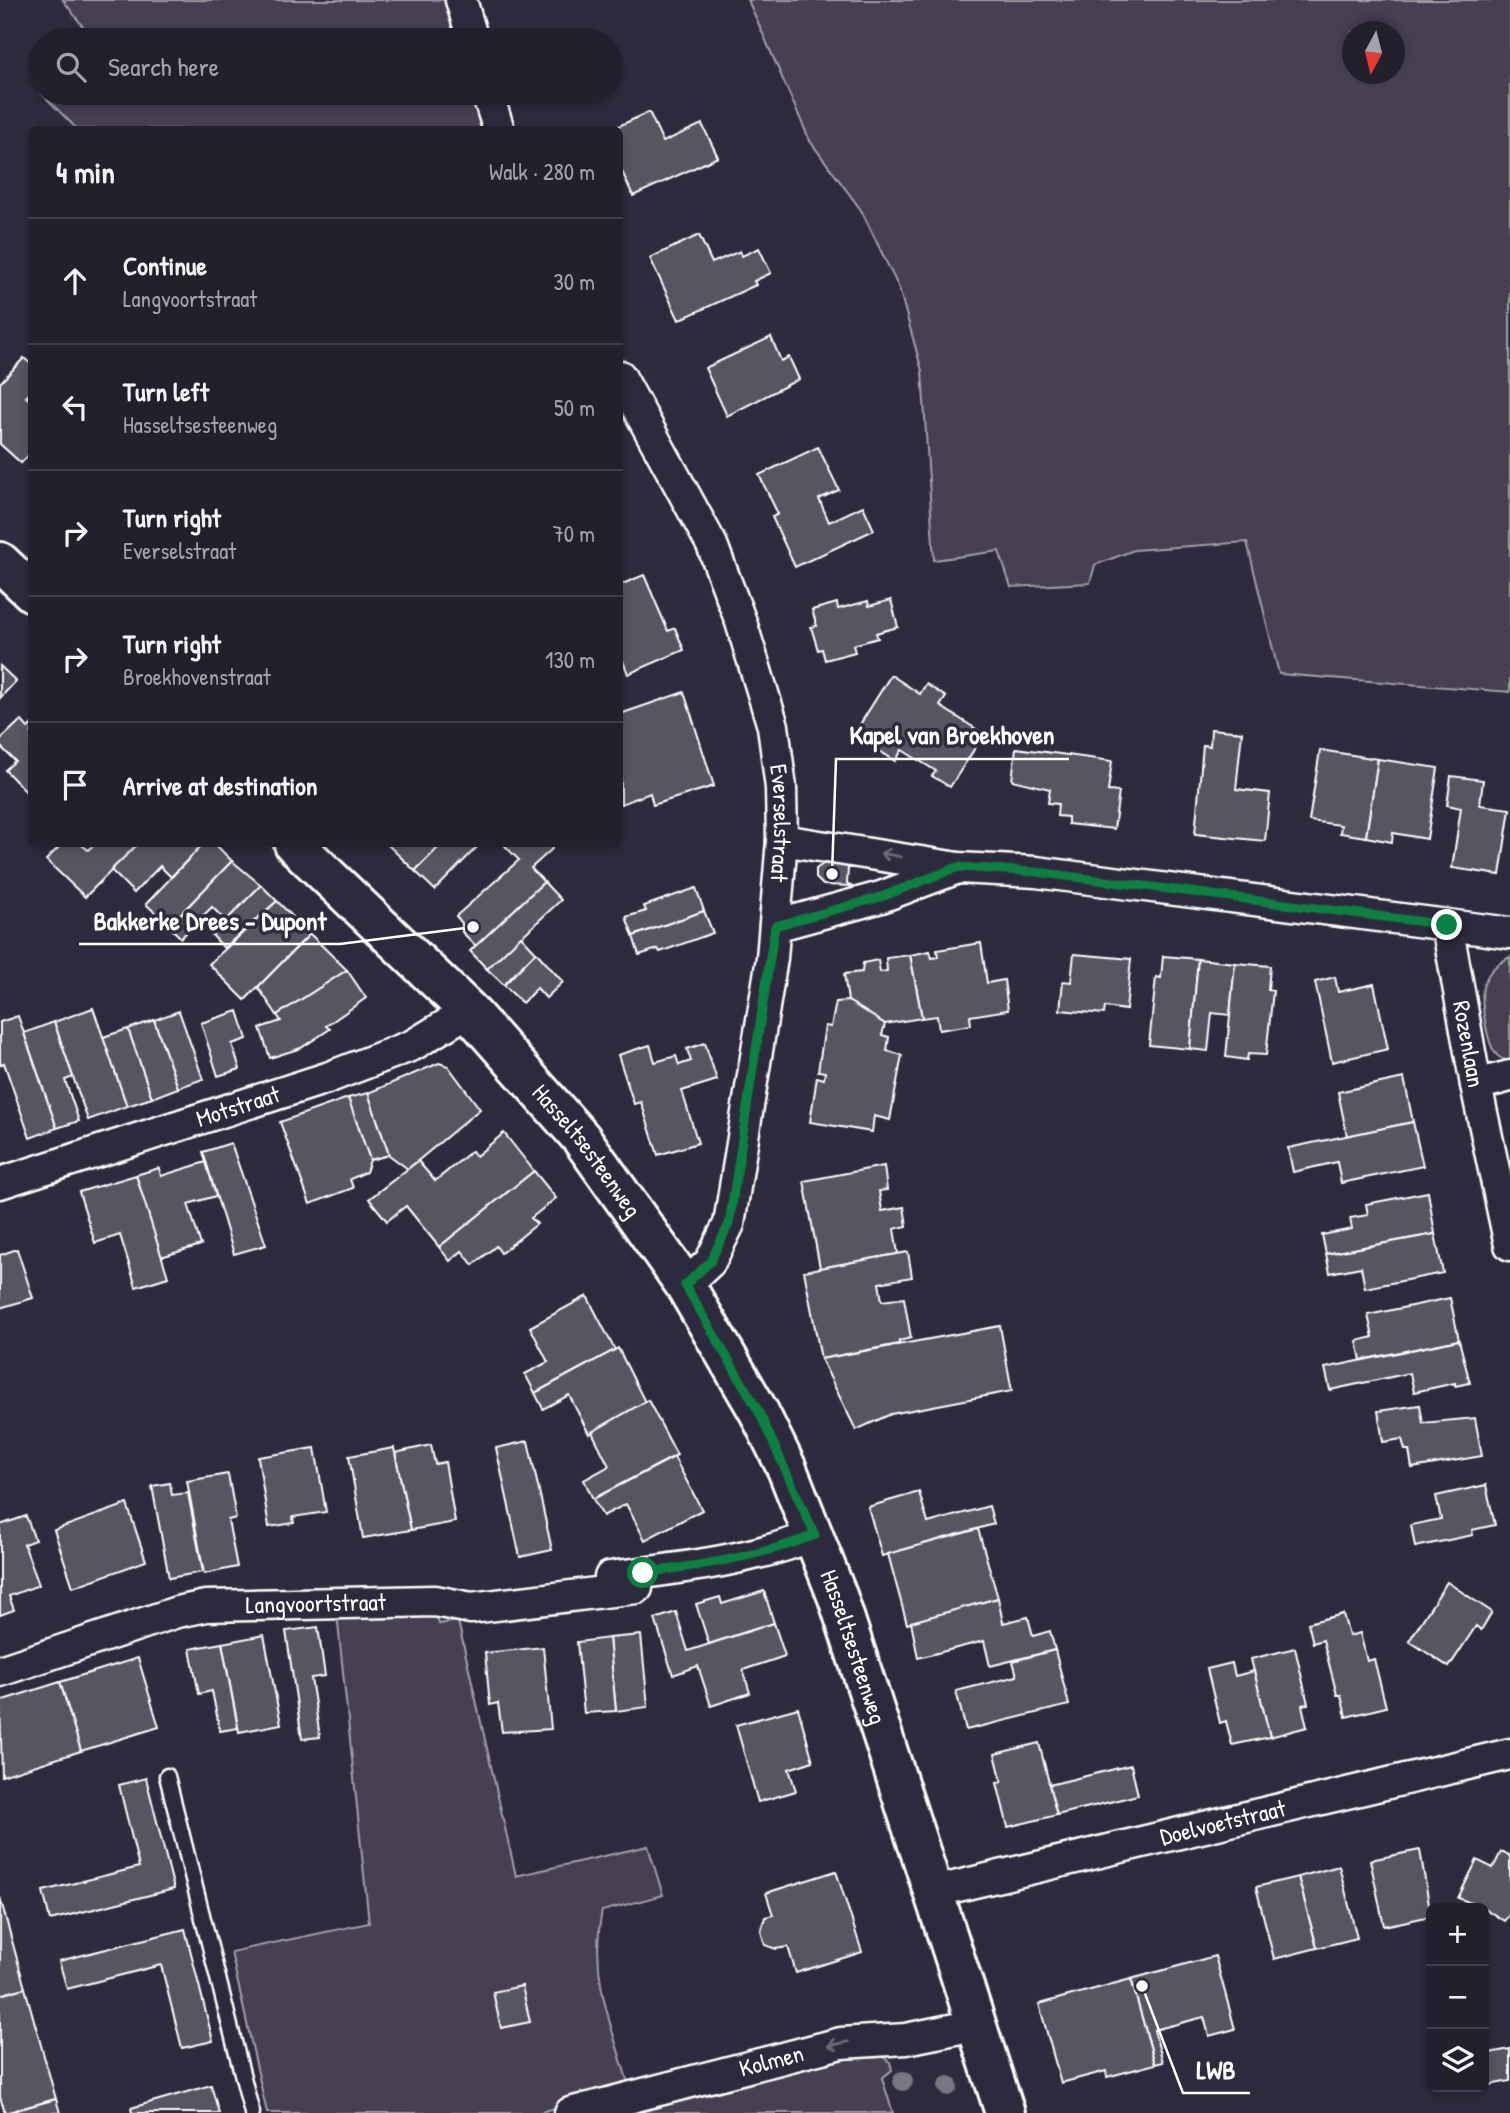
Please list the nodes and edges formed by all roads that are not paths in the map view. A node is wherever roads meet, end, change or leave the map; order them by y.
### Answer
1 (461, 0) edge
2 (469, 28) edge
3 (491, 105) edge
4 (498, 126) edge
5 (623, 382) edge
6 (0, 562) edge
7 (28, 588) edge
8 (782, 840) junction
9 (297, 847) edge
10 (958, 867) junction
11 (1447, 925) junction
12 (775, 926) junction
13 (1510, 933) edge
14 (469, 1011) junction
15 (1510, 1076) edge
16 (1476, 1084) junction
17 (0, 1183) edge
18 (1510, 1245) edge
19 (685, 1285) junction
20 (815, 1535) junction
21 (637, 1588) dead end
22 (493, 1592) dead end
23 (0, 1671) edge
24 (1510, 1754) edge
25 (167, 1776) dead end
26 (933, 1892) junction
27 (975, 2025) junction
28 (252, 2113) edge
29 (570, 2113) edge
30 (1005, 2113) edge

1 - 2 street
3 - 4 street
5 - 8 street, Everselstraat
6 - 7 street
10 -> 8 street
8 - 12 street, Everselstraat
9 - 14 street, Hasseltsesteenweg
10 - 11 street
10 - 12 street
11 - 13 street
11 - 16 street, Rozenlaan
12 - 19 street, Everselstraat
14 - 17 street, Motstraat
14 - 19 street, Hasseltsesteenweg
15 - 16 street
16 - 18 street, Rozenlaan
19 - 20 street, Hasseltsesteenweg
20 - 22 street
20 - 26 street, Hasseltsesteenweg
21 - 23 street, Langvoortstraat
24 - 26 street, Doelvoetstraat
25 - 28 lane
26 - 27 street, Hasseltsesteenweg
27 -> 29 street, Kolmen
27 - 30 street, Hasseltsesteenweg

